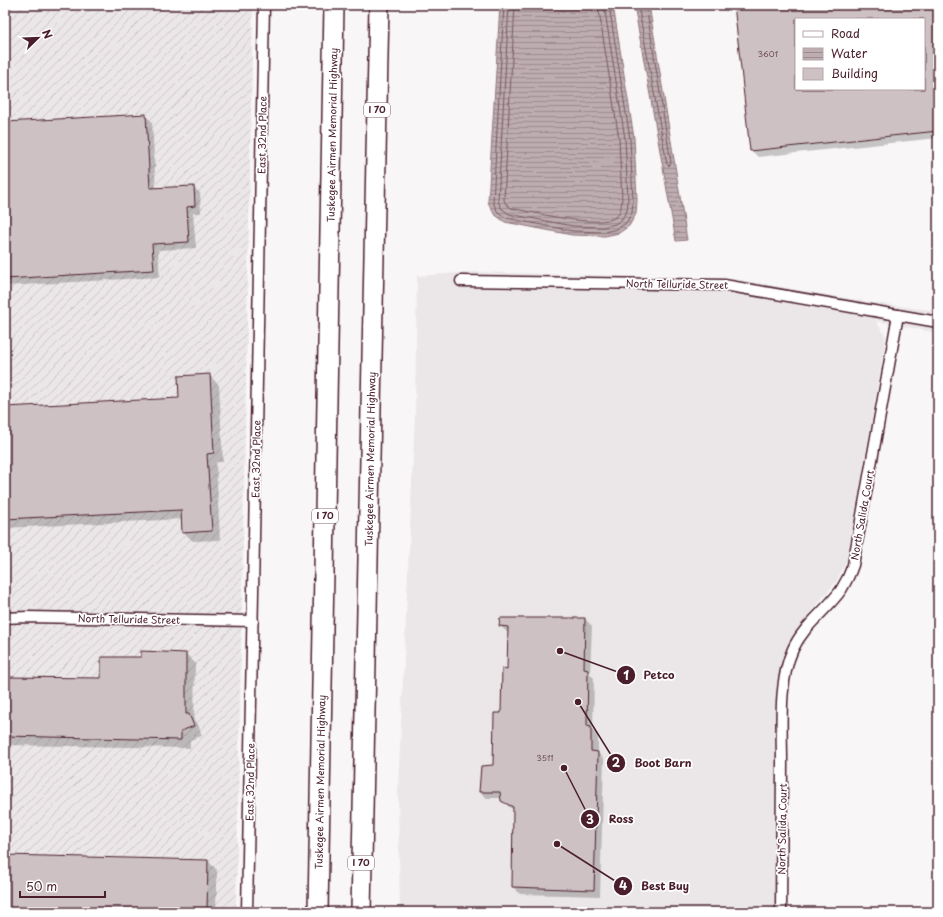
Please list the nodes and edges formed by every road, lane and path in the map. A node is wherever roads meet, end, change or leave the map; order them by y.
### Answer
1 (264, 5) edge
2 (331, 5) edge
3 (334, 5) edge
4 (379, 5) edge
5 (392, 5) edge
6 (332, 119) junction
7 (375, 216) junction
8 (461, 281) dead end
9 (898, 315) junction
10 (938, 322) edge
11 (5, 618) edge
12 (253, 621) junction
13 (248, 912) edge
14 (318, 912) edge
15 (361, 912) edge
16 (781, 912) edge

1 - 12 street, East 32nd Place
2 - 6 highway
3 - 6 highway, Tuskegee Airmen Memorial Highway / I 70
4 - 7 highway, Tuskegee Airmen Memorial Highway / I 70
5 - 7 highway
6 - 14 highway, Tuskegee Airmen Memorial Highway / I 70
7 - 15 highway, Tuskegee Airmen Memorial Highway / I 70
8 - 9 street, North Telluride Street
9 - 10 street, North Telluride Street
9 - 16 street, North Salida Court
11 - 12 street, North Telluride Street
12 - 13 street, East 32nd Place

